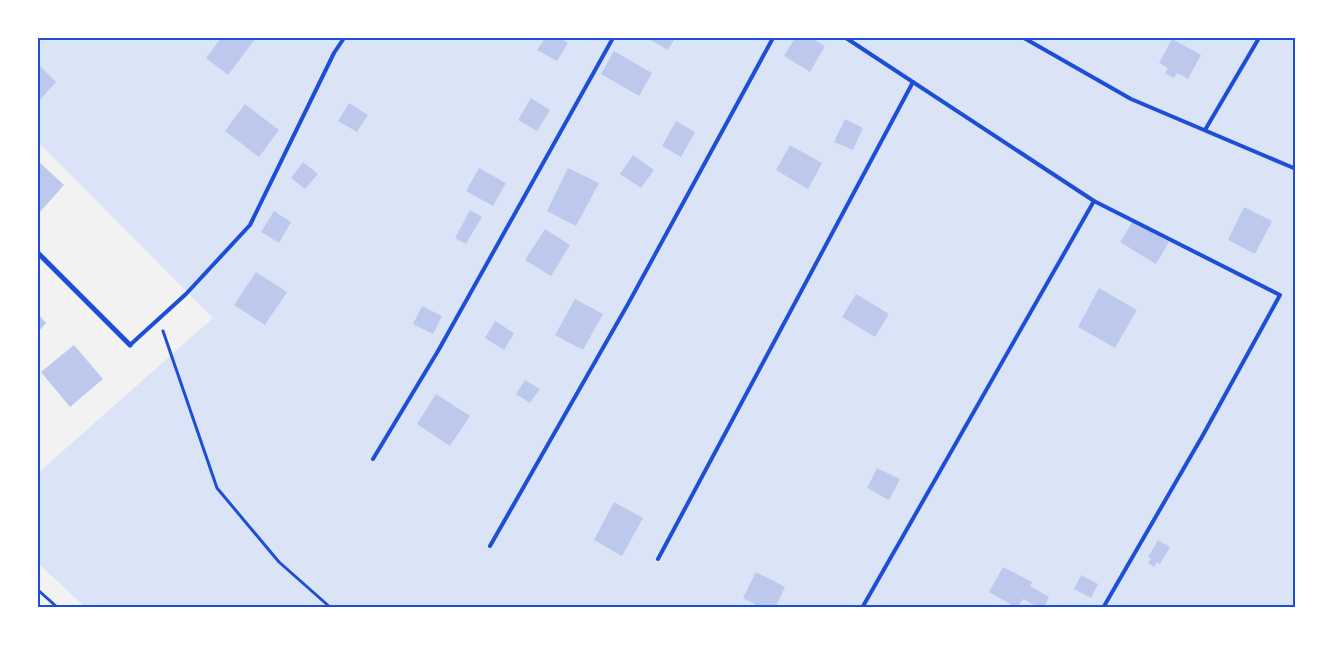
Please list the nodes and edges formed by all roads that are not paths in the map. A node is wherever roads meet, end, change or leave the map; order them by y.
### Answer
1 (344, 38) edge
2 (613, 38) edge
3 (773, 38) edge
4 (846, 38) edge
5 (1024, 38) edge
6 (1259, 38) edge
7 (913, 82) junction
8 (1205, 130) junction
9 (1296, 169) edge
10 (1094, 201) junction
11 (38, 253) edge
12 (130, 345) joint
13 (373, 459) dead end
14 (490, 546) dead end
15 (658, 559) dead end
16 (862, 608) edge
17 (1103, 608) edge

1 - 12 lane
2 - 13 lane
3 - 14 lane
4 - 7 lane
5 - 8 lane
6 - 8 lane
7 - 10 lane
7 - 15 lane
8 - 9 lane
10 - 16 lane
10 - 17 lane
11 - 12 street

